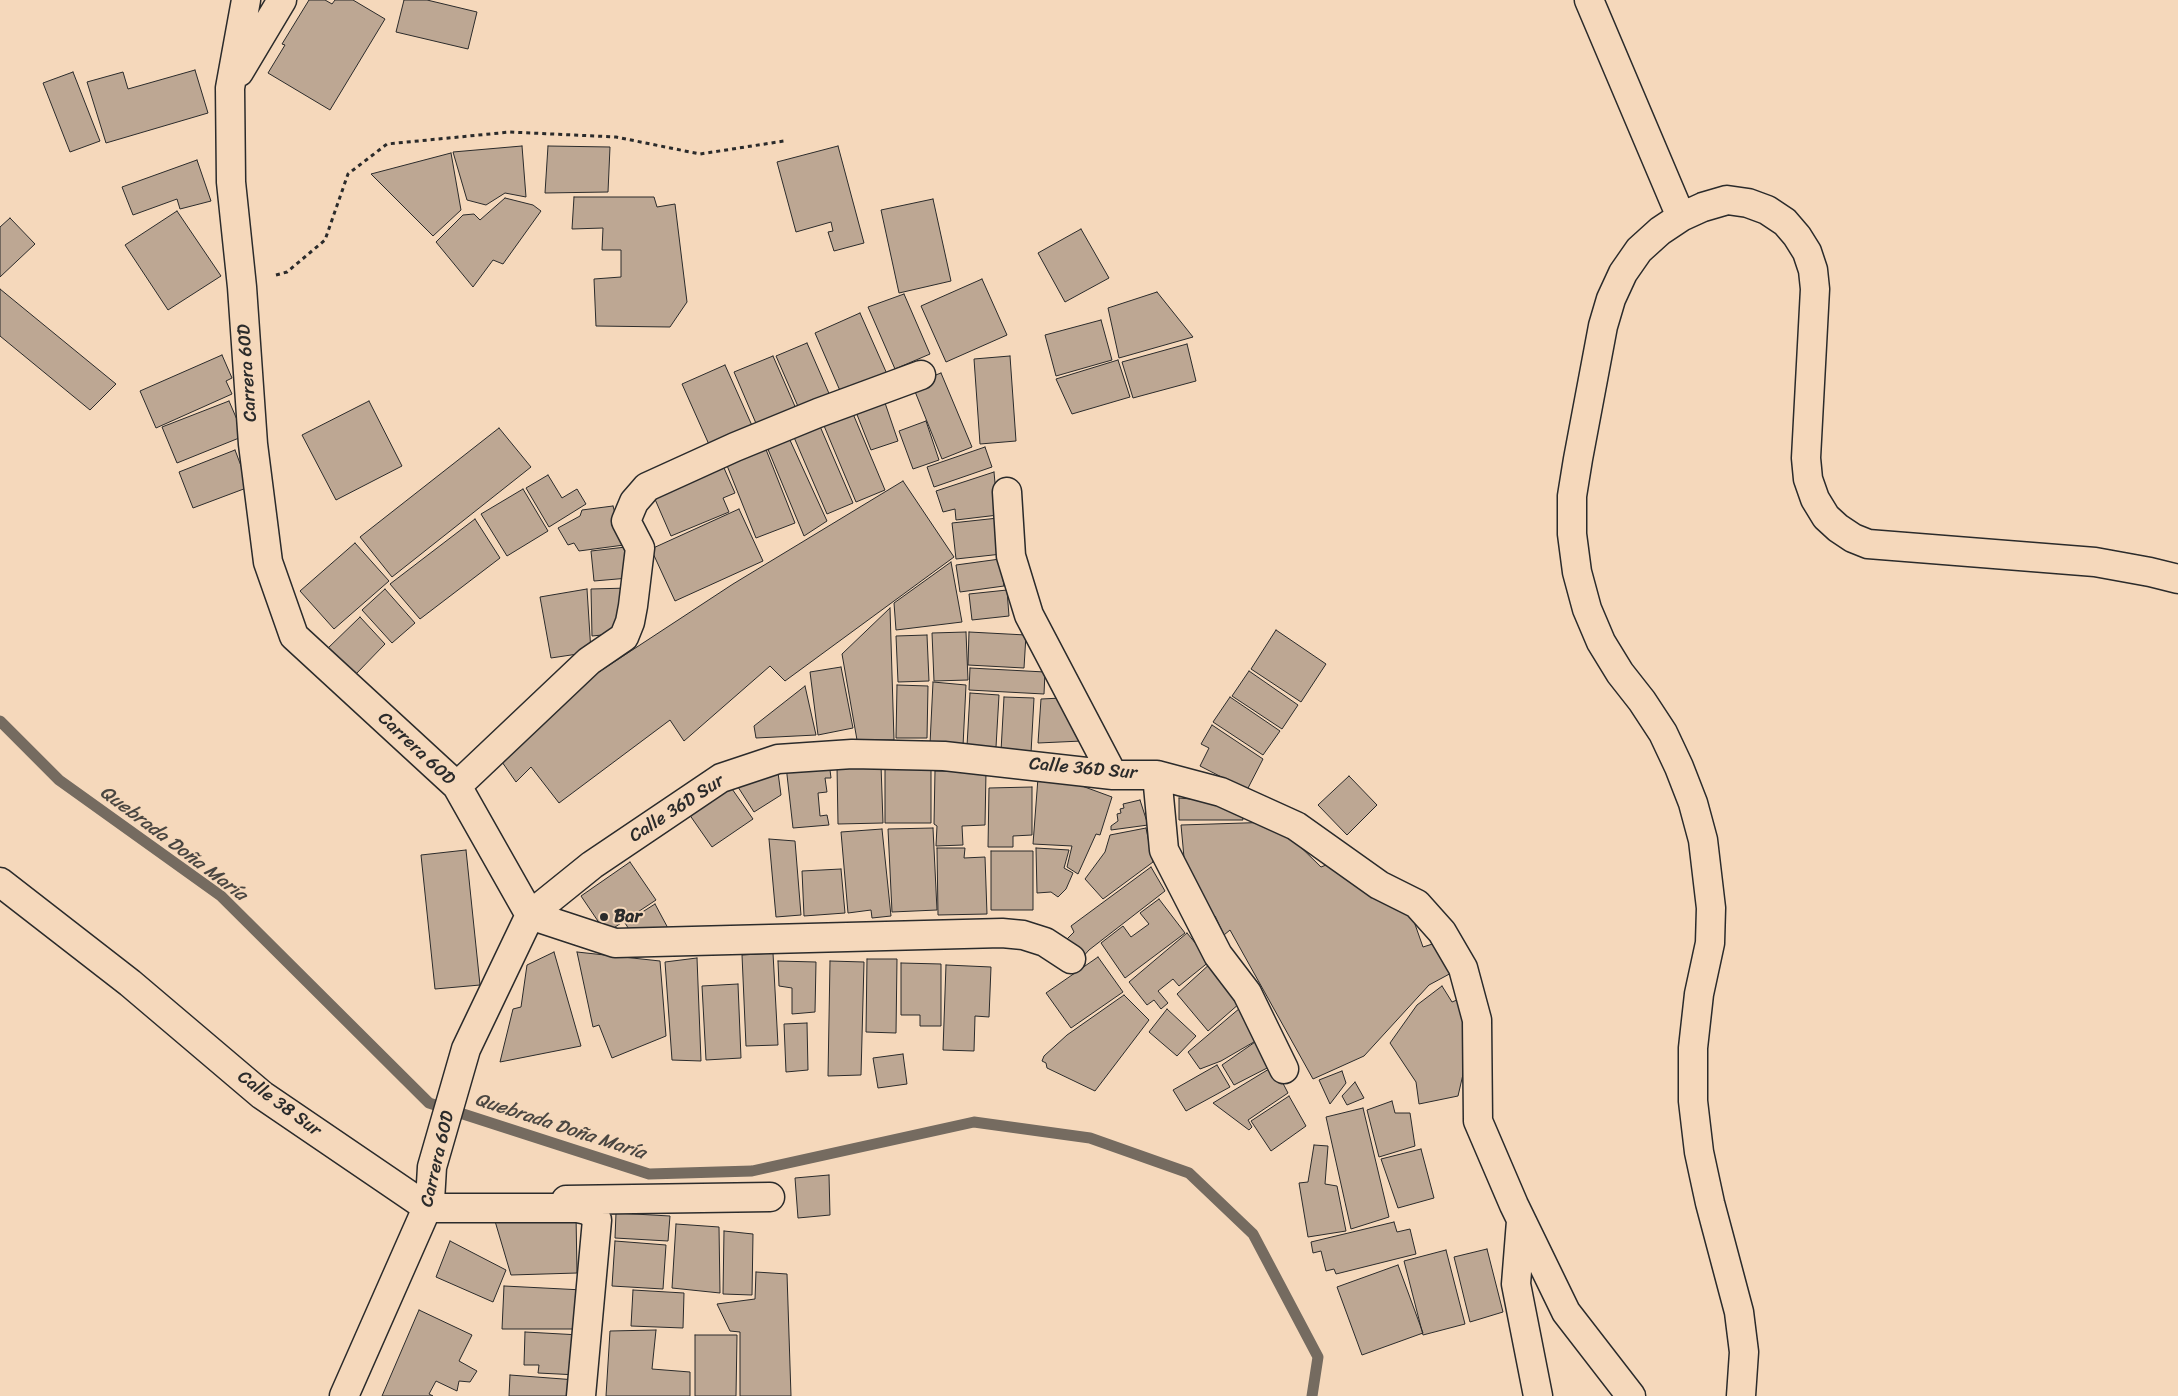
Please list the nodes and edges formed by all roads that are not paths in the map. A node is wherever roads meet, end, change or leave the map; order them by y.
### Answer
1 (246, 0) edge
2 (282, 0) edge
3 (1589, 0) edge
4 (230, 88) junction
5 (1681, 217) junction
6 (922, 375) dead end
7 (1007, 492) dead end
8 (2178, 579) edge
9 (1113, 775) junction
10 (1157, 775) junction
11 (458, 786) junction
12 (0, 882) edge
13 (530, 915) junction
14 (1071, 959) dead end
15 (1284, 1069) dead end
16 (770, 1197) dead end
17 (429, 1205) junction
18 (1521, 1220) junction
19 (344, 1396) edge
20 (581, 1396) edge
21 (1538, 1396) edge
22 (1631, 1396) edge
23 (1741, 1396) edge

1 - 4 street, Carrera 60D
2 - 4 street
3 - 5 street
4 - 11 street, Carrera 60D
5 - 8 street
5 - 23 street
6 - 11 street
7 - 9 street
9 - 10 street, Calle 36D Sur
9 - 13 street, Calle 36D Sur
10 - 15 street
10 - 18 street, Calle 36D Sur
11 - 13 street, Carrera 60D
12 - 17 street, Calle 38 Sur
13 - 14 street
13 - 17 street, Carrera 60D
16 - 17 street
17 - 19 street, Carrera 60D
17 - 20 street
18 - 21 street
18 - 22 street

